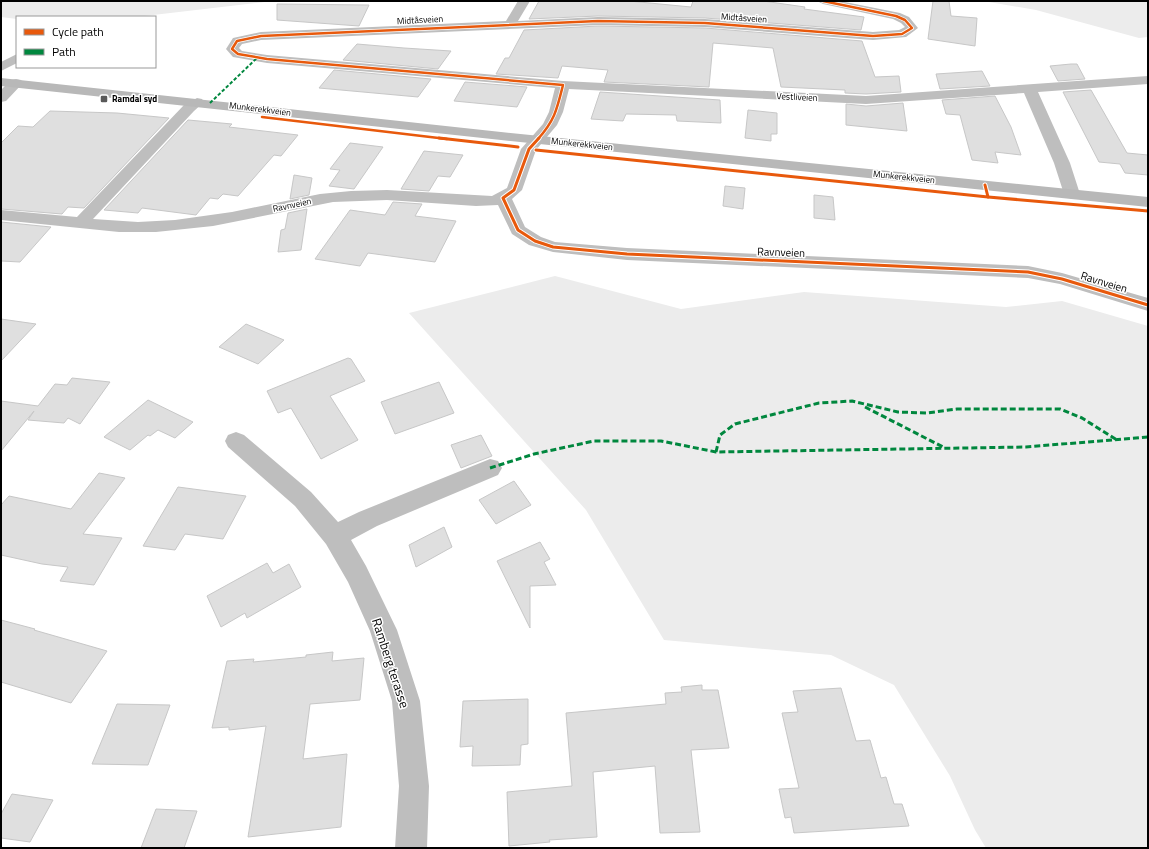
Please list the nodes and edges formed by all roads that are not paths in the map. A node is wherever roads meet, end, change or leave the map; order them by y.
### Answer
1 (524, 1) edge
2 (823, 1) edge
3 (510, 24) junction
4 (16, 59) edge
5 (1, 67) edge
6 (1148, 80) edge
7 (1, 82) edge
8 (16, 83) junction
9 (1121, 83) junction
10 (563, 85) junction
11 (1148, 89) edge
12 (1030, 90) junction
13 (1, 98) edge
14 (197, 102) junction
15 (537, 139) junction
16 (1072, 194) junction
17 (503, 198) junction
18 (1148, 202) edge
19 (1, 215) edge
20 (81, 222) junction
21 (1148, 305) edge
22 (236, 441) dead end
23 (490, 468) dead end
24 (335, 536) junction
25 (411, 848) edge

1 - 3 street
2 - 3 street, Midtåsveien
3 - 10 street, Midtåsveien
4 - 5 street
6 - 9 street, Vestliveien
7 - 8 main road, Munkerekkveien
8 - 13 street
8 - 14 main road, Munkerekkveien
9 - 11 street
9 - 12 street, Vestliveien
10 - 12 street, Vestliveien
10 - 15 street
12 - 16 street
14 - 15 main road, Munkerekkveien
14 - 20 street
15 - 16 main road, Munkerekkveien
15 - 17 street
16 - 18 main road, Munkerekkveien
17 - 20 street, Ravnveien
17 - 21 street, Ravnveien
19 - 20 street, Ravnveien
22 - 24 street, Ramberg terasse
23 - 24 street
24 - 25 street, Ramberg terasse

